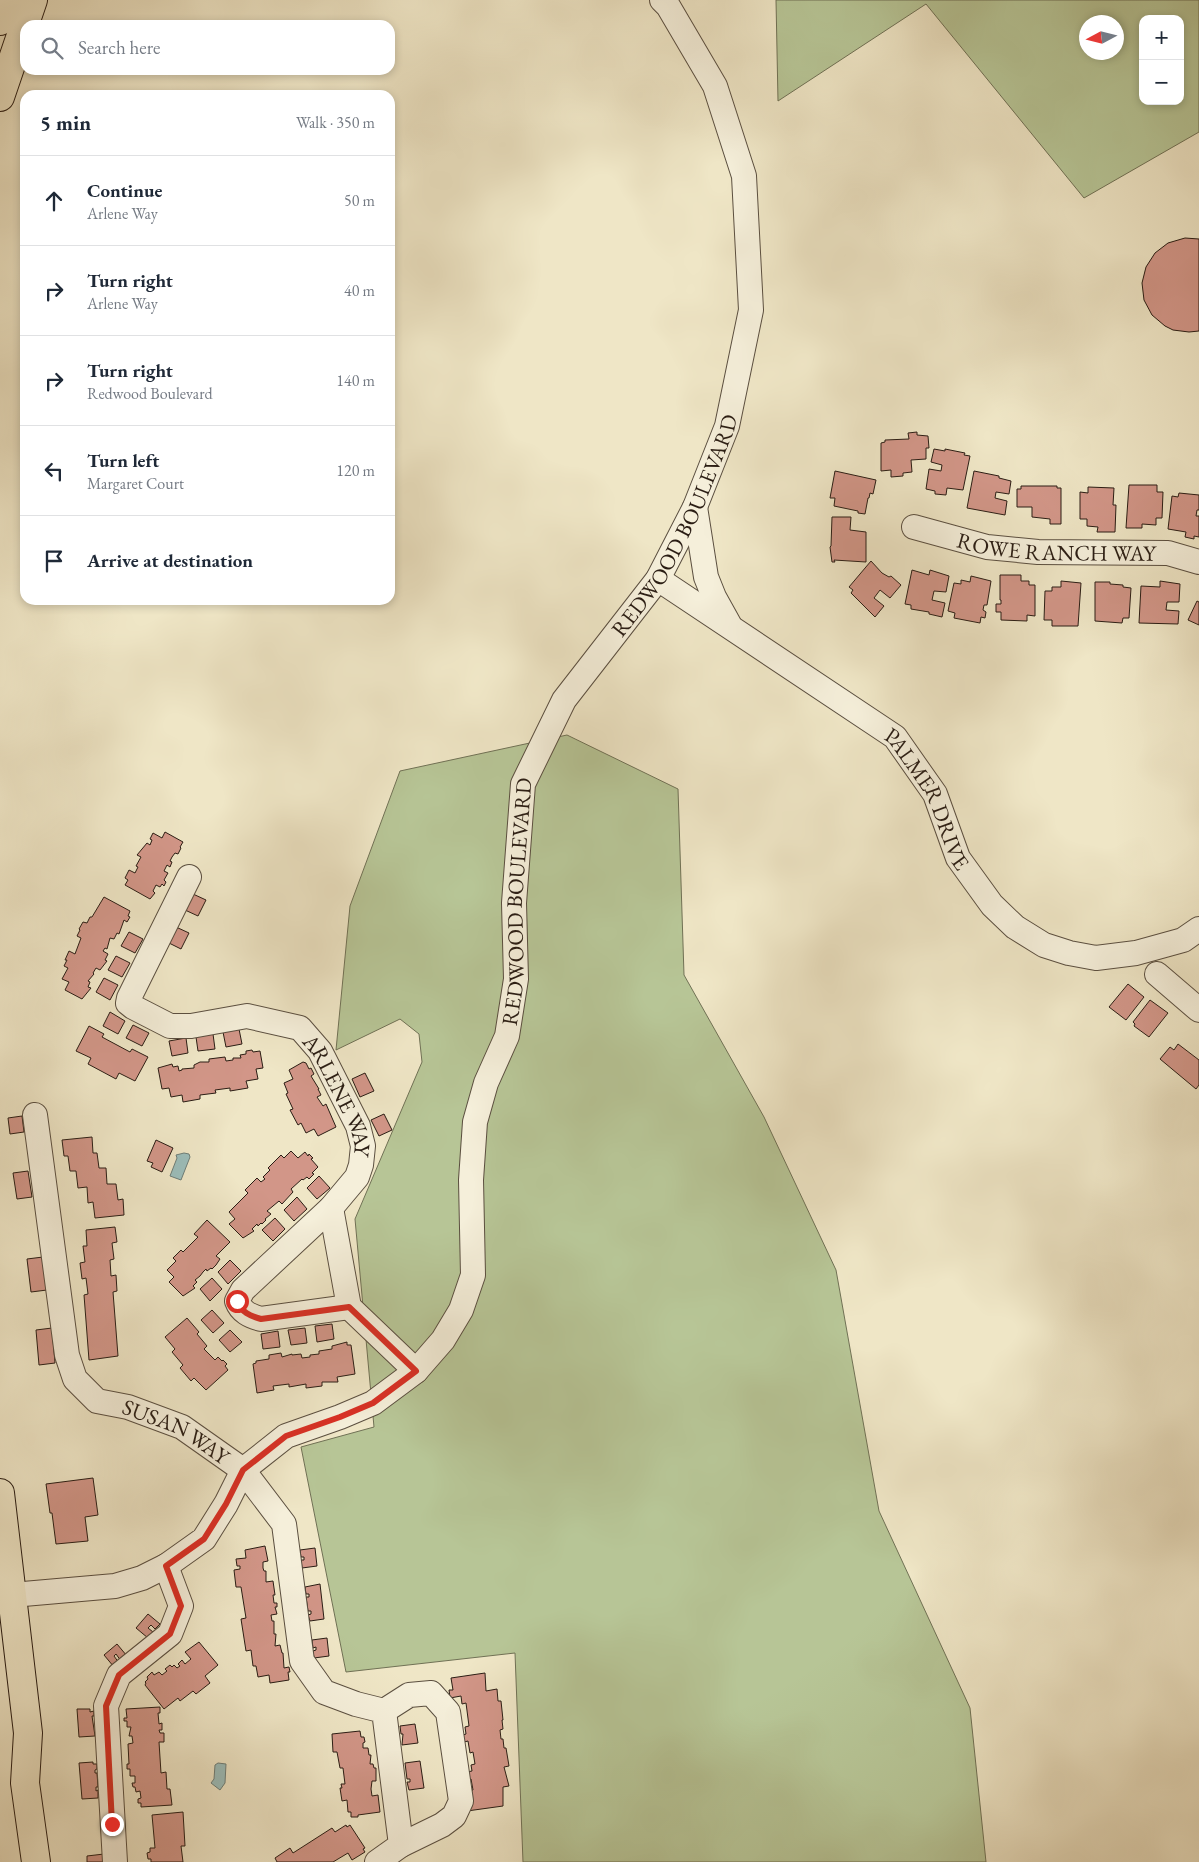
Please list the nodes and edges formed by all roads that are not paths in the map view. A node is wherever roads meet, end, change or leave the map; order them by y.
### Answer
1 (8, 0) edge
2 (32, 0) edge
3 (662, 0) edge
4 (25, 20) edge
5 (0, 21) edge
6 (20, 36) edge
7 (0, 97) edge
8 (695, 507) junction
9 (914, 527) dead end
10 (1199, 562) edge
11 (658, 579) junction
12 (731, 628) junction
13 (189, 877) dead end
14 (1199, 929) edge
15 (1156, 974) dead end
16 (1199, 1010) edge
17 (35, 1115) dead end
18 (331, 1208) junction
19 (349, 1307) junction
20 (416, 1371) junction
21 (243, 1470) junction
22 (0, 1493) edge
23 (166, 1566) junction
24 (4, 1598) edge
25 (0, 1654) edge
26 (384, 1711) junction
27 (26, 1783) junction
28 (401, 1845) junction
29 (36, 1862) edge
30 (115, 1862) edge
31 (377, 1862) edge

1 - 5 main road
2 - 4 main road
3 - 8 street, REDWOOD BOULEVARD
6 - 7 main road
8 - 11 street, REDWOOD BOULEVARD
8 - 12 street
9 - 10 street, ROWE RANCH WAY
11 - 12 street, PALMER DRIVE
11 - 20 street, REDWOOD BOULEVARD
12 - 14 street, PALMER DRIVE
13 - 18 street, ARLENE WAY
15 - 16 street
17 - 21 street, SUSAN WAY
18 - 19 street
18 - 19 street, ARLENE WAY
19 - 20 street
20 - 21 street, REDWOOD BOULEVARD
21 - 23 street, REDWOOD BOULEVARD
21 - 26 street, SUSAN WAY
22 - 24 main road
23 - 24 street, REDWOOD BOULEVARD
23 - 30 street
24 - 27 main road
25 - 27 main road
26 - 28 street
26 - 28 street
27 - 29 main road
28 - 31 street

